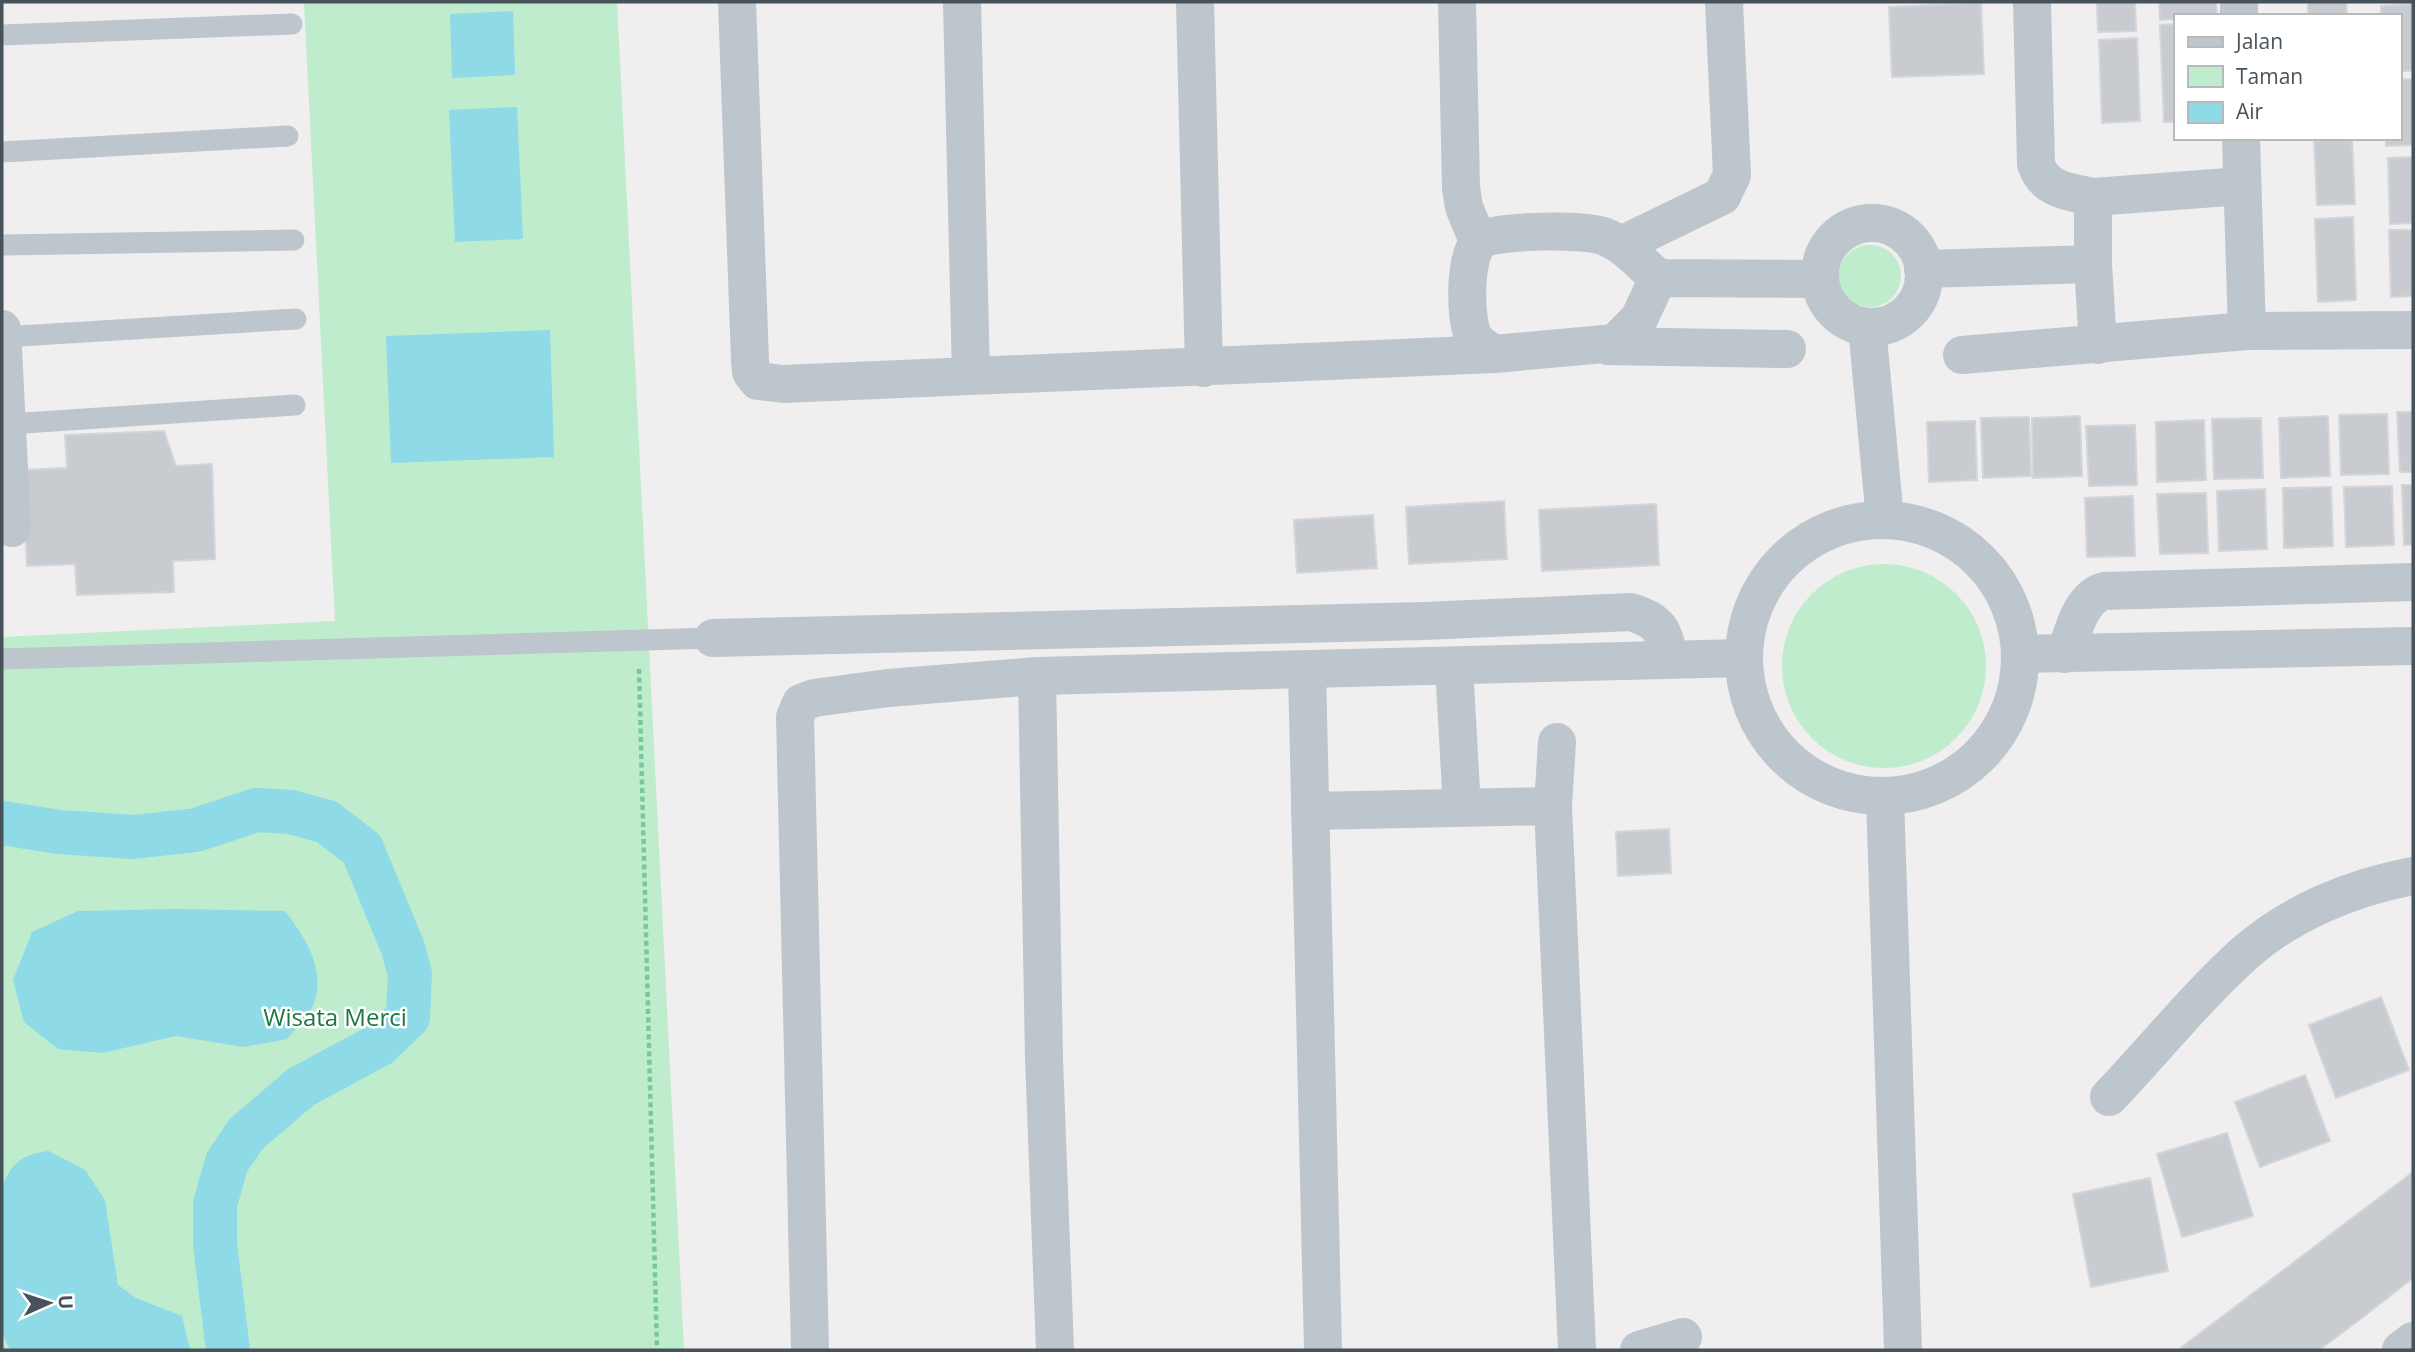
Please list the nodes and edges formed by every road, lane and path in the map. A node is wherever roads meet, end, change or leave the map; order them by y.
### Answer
1 (737, 2) edge
2 (962, 2) edge
3 (1195, 2) edge
4 (1457, 2) edge
5 (1724, 2) edge
6 (2032, 2) edge
7 (292, 24) dead end
8 (2, 35) edge
9 (288, 136) dead end
10 (2241, 140) edge
11 (2, 152) edge
12 (2242, 186) junction
13 (2093, 198) junction
14 (294, 240) dead end
15 (1478, 241) junction
16 (2, 245) edge
17 (1620, 246) junction
18 (2093, 264) junction
19 (1923, 269) junction
20 (1658, 278) junction
21 (1820, 279) junction
22 (296, 319) dead end
23 (1867, 327) junction
24 (2, 329) edge
25 (2413, 330) edge
26 (2246, 331) junction
27 (3, 337) edge
28 (2098, 345) junction
29 (1608, 346) junction
30 (1787, 349) dead end
31 (1494, 355) junction
32 (1962, 355) dead end
33 (1204, 368) junction
34 (971, 376) junction
35 (295, 405) dead end
36 (9, 424) junction
37 (1885, 519) junction
38 (12, 528) dead end
39 (2413, 582) edge
40 (713, 638) joint
41 (638, 640) junction
42 (2413, 646) edge
43 (2065, 653) junction
44 (2020, 654) junction
45 (1670, 658) junction
46 (1743, 658) junction
47 (2, 659) edge
48 (1454, 666) junction
49 (1307, 671) junction
50 (1037, 676) junction
51 (1557, 742) dead end
52 (1885, 797) junction
53 (1553, 806) junction
54 (1462, 808) junction
55 (1310, 811) junction
56 (2413, 876) edge
57 (2109, 1097) dead end
58 (1683, 1337) dead end
59 (2413, 1342) edge
60 (657, 1350) edge
61 (810, 1350) edge
62 (1055, 1350) edge
63 (1323, 1350) edge
64 (1577, 1350) edge
65 (1639, 1350) edge
66 (1903, 1350) edge
67 (2402, 1350) edge

1 - 34 street
2 - 34 street
3 - 33 street
4 - 15 street
5 - 17 street
6 - 13 street
7 - 8 lane
9 - 11 lane
10 - 12 street
12 - 13 street
12 - 26 street
13 - 18 street
14 - 16 lane
15 - 17 street
15 - 31 street
17 - 20 street
18 - 19 street
18 - 28 street
19 - 21 street
19 - 23 street
20 - 21 street
20 - 29 street
21 - 23 street
22 - 27 lane
23 - 37 street
24 - 27 street
25 - 26 street
26 - 28 street
27 - 36 street
28 - 32 street
29 - 30 street
29 - 31 street
31 - 33 street
33 - 34 street
35 - 36 lane
36 - 38 street
37 - 44 street
37 - 46 street
39 - 43 street
40 - 41 lane
40 - 45 street
41 - 47 lane
41 - 60 path
42 - 43 street
43 - 44 street
44 - 52 street
45 - 46 street
45 - 48 street
46 - 52 street
48 - 49 street
48 - 54 street
49 - 50 street
49 - 55 street
50 - 61 street
50 - 62 street
51 - 53 street
52 - 66 street
53 - 54 street
53 - 64 street
54 - 55 street
55 - 63 street
56 - 57 street
58 - 65 street
59 - 67 street

